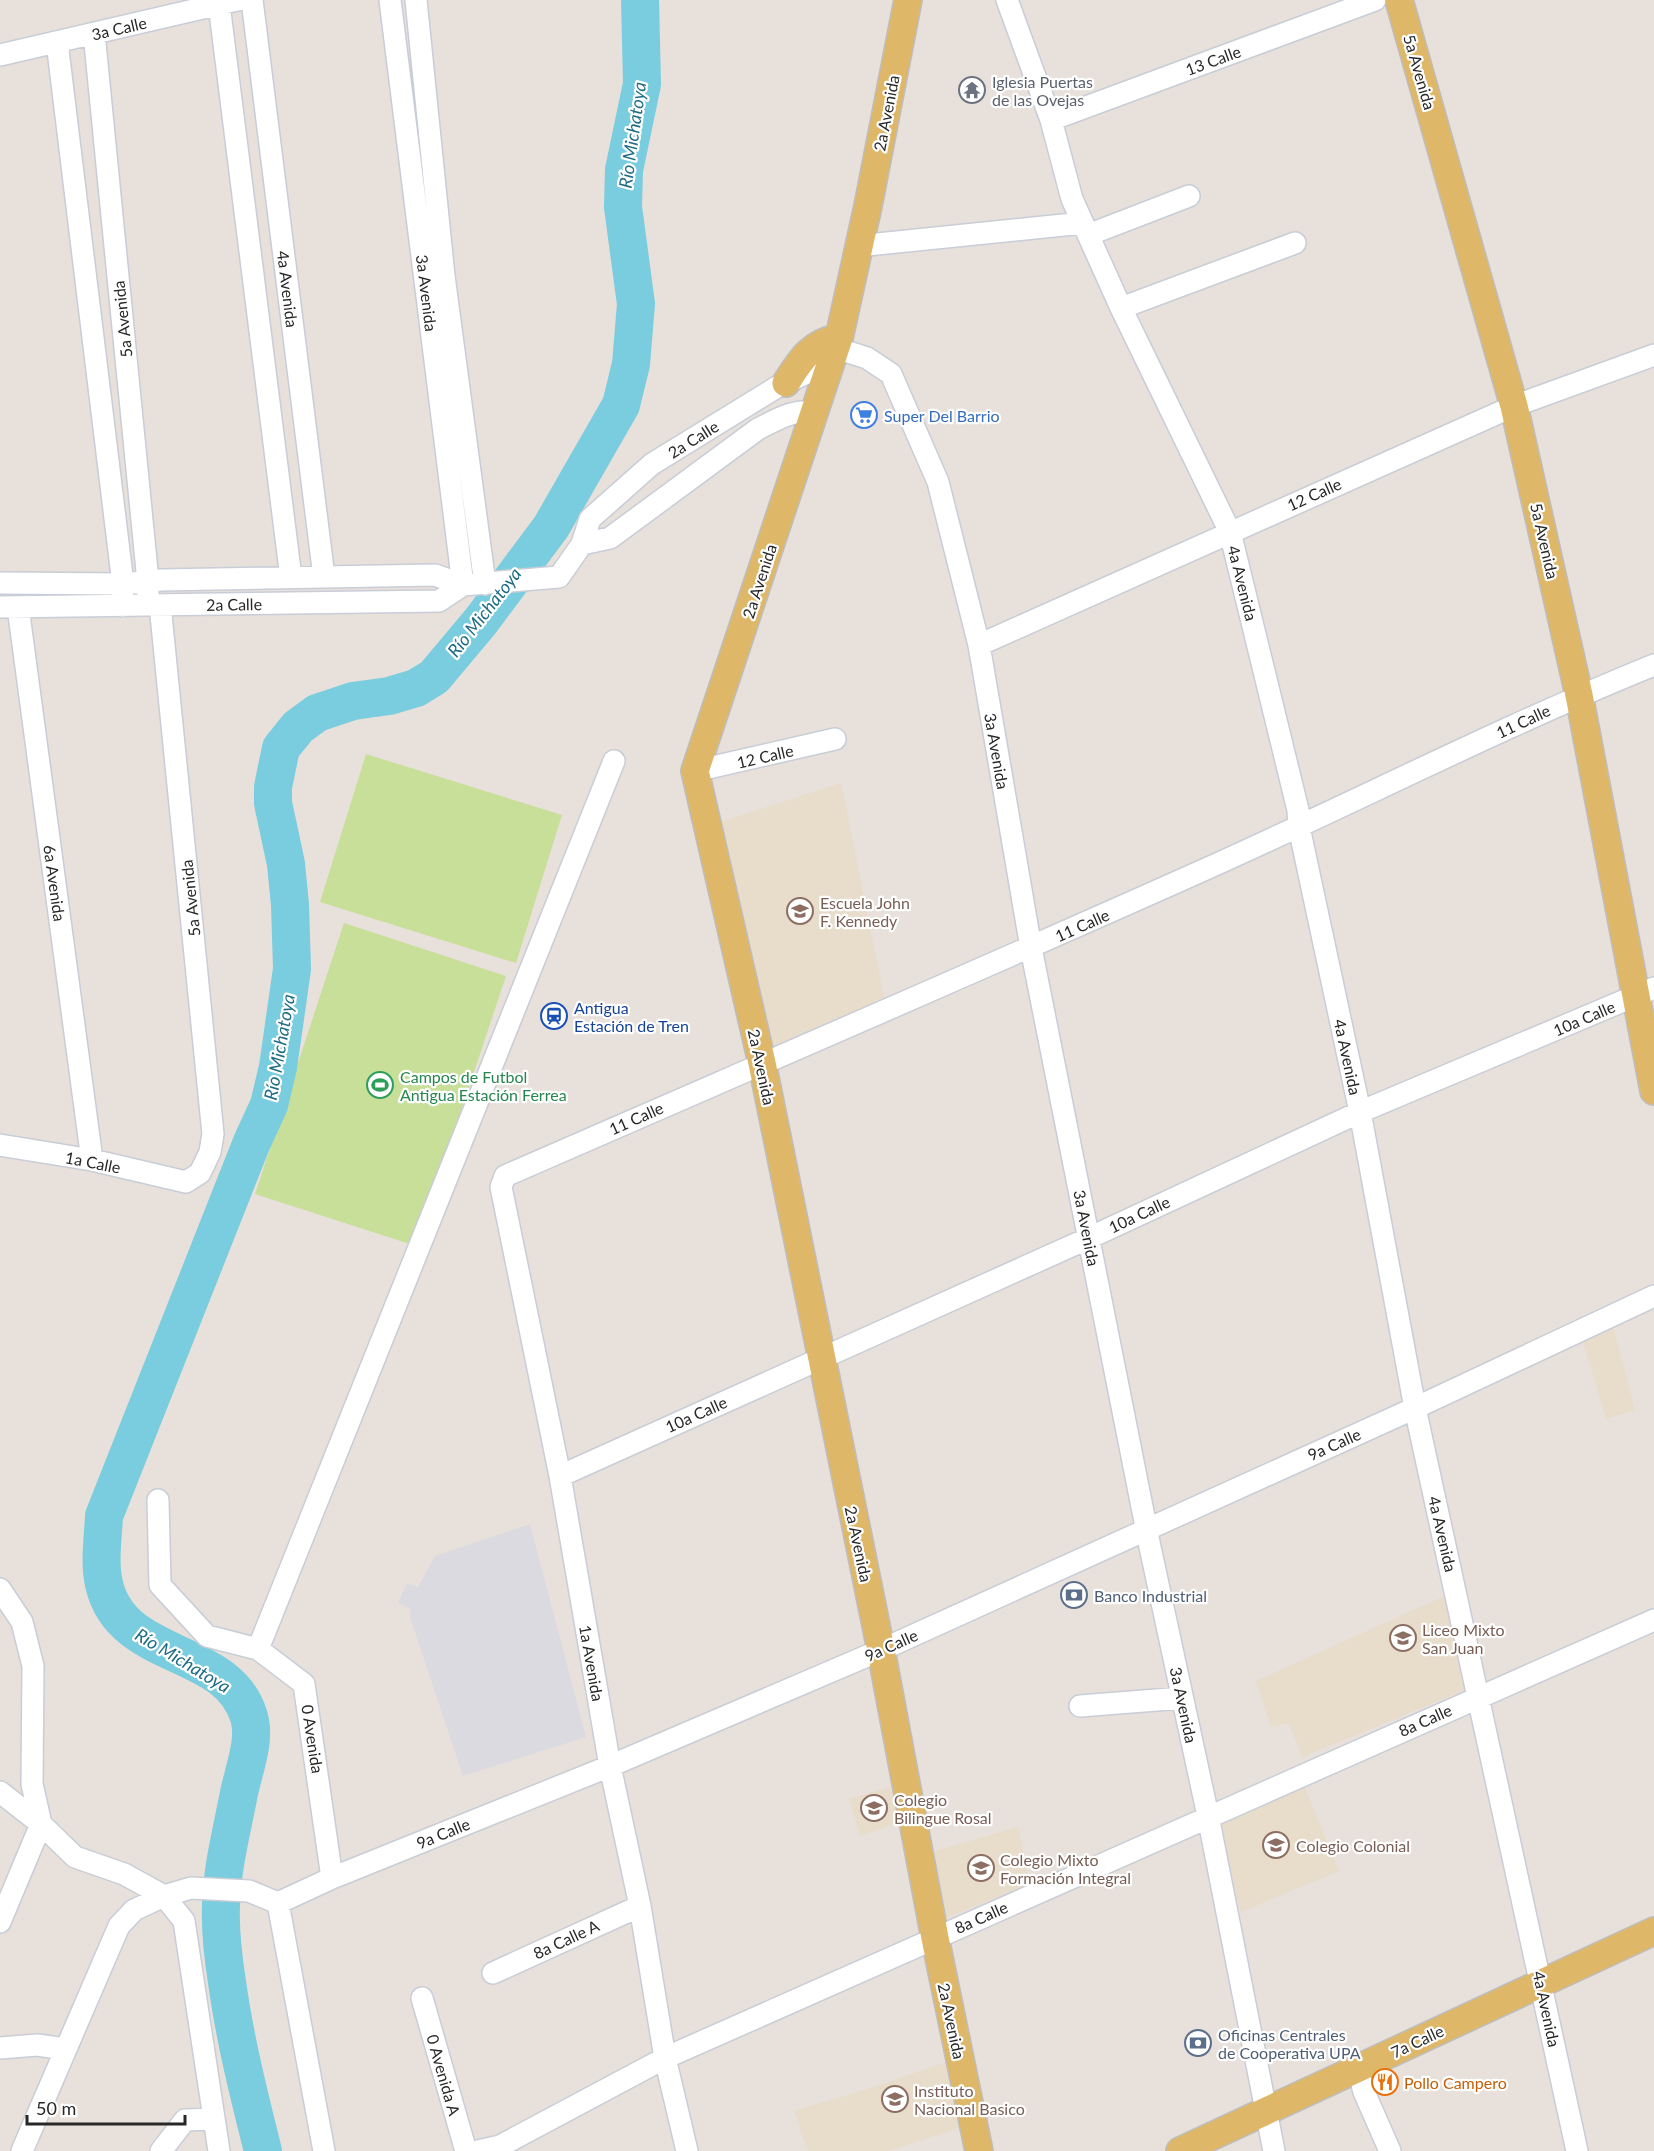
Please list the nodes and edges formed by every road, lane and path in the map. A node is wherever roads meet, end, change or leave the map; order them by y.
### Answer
1 (252, 0) edge
2 (390, 0) edge
3 (416, 0) edge
4 (908, 0) edge
5 (1007, 0) edge
6 (1375, 0) edge
7 (1399, 0) edge
8 (228, 2) edge
9 (94, 33) junction
10 (57, 42) junction
11 (0, 55) edge
12 (1051, 120) junction
13 (1189, 196) dead end
14 (1085, 229) junction
15 (1295, 243) dead end
16 (858, 246) junction
17 (434, 277) junction
18 (1121, 308) junction
19 (835, 351) junction
20 (1654, 355) edge
21 (786, 383) joint
22 (1514, 406) junction
23 (815, 413) junction
24 (713, 426) junction
25 (728, 449) junction
26 (1230, 532) junction
27 (582, 544) junction
28 (324, 577) junction
29 (291, 578) junction
30 (148, 581) junction
31 (0, 583) edge
32 (123, 584) junction
33 (491, 584) junction
34 (463, 585) junction
35 (154, 605) junction
36 (122, 606) junction
37 (9, 607) edge
38 (979, 645) junction
39 (1654, 665) edge
40 (1579, 695) junction
41 (835, 739) dead end
42 (614, 761) dead end
43 (695, 771) junction
44 (1299, 827) junction
45 (1031, 948) junction
46 (1645, 992) edge
47 (762, 1063) junction
48 (1654, 1091) edge
49 (1360, 1112) junction
50 (0, 1145) edge
51 (92, 1160) junction
52 (505, 1176) joint
53 (186, 1182) joint
54 (1089, 1238) junction
55 (1654, 1296) edge
56 (820, 1358) junction
57 (1415, 1408) junction
58 (560, 1476) junction
59 (158, 1500) dead end
60 (1147, 1529) junction
61 (0, 1589) edge
62 (1654, 1620) edge
63 (258, 1649) junction
64 (881, 1650) junction
65 (1479, 1696) junction
66 (1182, 1698) junction
67 (1080, 1706) dead end
68 (610, 1766) junction
69 (0, 1792) edge
70 (1208, 1816) junction
71 (41, 1824) junction
72 (332, 1878) junction
73 (164, 1896) junction
74 (278, 1903) junction
75 (639, 1906) junction
76 (0, 1922) edge
77 (1654, 1931) edge
78 (935, 1938) junction
79 (493, 1973) dead end
80 (1541, 1984) junction
81 (422, 1998) dead end
82 (0, 2048) edge
83 (66, 2049) junction
84 (665, 2058) junction
85 (1358, 2069) junction
86 (1266, 2112) junction
87 (214, 2119) junction
88 (500, 2149) edge
89 (22, 2151) edge
90 (160, 2151) edge
91 (219, 2151) edge
92 (324, 2151) edge
93 (466, 2151) edge
94 (478, 2151) edge
95 (687, 2151) edge
96 (979, 2151) edge
97 (1180, 2151) edge
98 (1274, 2151) edge
99 (1390, 2151) edge
100 (1577, 2151) edge

1 - 28 street, 4a Avenida
2 - 17 street, 3a Avenida
3 - 17 street, 3a Avenida
4 - 16 main road, 2a Avenida
5 - 12 street, 4a Avenida
6 - 12 street, 13 Calle
7 - 22 main road, 5a Avenida
8 - 9 street, 3a Calle
8 - 29 street, 4a Avenida
9 - 10 street, 3a Calle
9 - 30 street, 5a Avenida
10 - 11 street, 3a Calle
10 - 32 street, 5a Avenida
12 - 14 street, 4a Avenida
13 - 14 street
14 - 16 street
14 - 18 street, 4a Avenida
15 - 18 street
16 - 19 main road, 2a Avenida
17 - 33 street, 3a Avenida
17 - 34 street, 3a Avenida
18 - 26 street, 4a Avenida
19 - 21 main road
19 - 23 main road, 2a Avenida
19 - 38 street, 3a Avenida
20 - 22 street, 12 Calle
21 - 24 street, 2a Calle
22 - 26 street, 12 Calle
22 - 40 main road, 5a Avenida
23 - 25 street, 2a Calle
23 - 43 main road, 2a Avenida
24 - 25 street
24 - 27 street, 2a Calle
25 - 27 street, 2a Calle
26 - 38 street, 12 Calle
26 - 44 street, 4a Avenida
27 - 33 street, 2a Calle
28 - 29 street, 2a Calle
28 - 34 street, 2a Calle
29 - 30 street, 2a Calle
30 - 32 street, 2a Calle
30 - 35 street, 5a Avenida
31 - 32 street, 2a Calle
32 - 36 street, 5a Avenida
33 - 34 street, 2a Calle
34 - 35 street, 2a Calle
35 - 36 street, 2a Calle
35 - 53 street, 5a Avenida
36 - 37 street, 2a Calle
37 - 51 street, 6a Avenida
38 - 45 street, 3a Avenida
39 - 40 street, 11 Calle
40 - 44 street, 11 Calle
40 - 46 main road, 5a Avenida
41 - 43 street, 12 Calle
42 - 63 street
43 - 47 main road, 2a Avenida
44 - 45 street, 11 Calle
44 - 49 street, 4a Avenida
45 - 47 street, 11 Calle
45 - 54 street, 3a Avenida
46 - 48 main road, 5a Avenida
46 - 49 street, 10a Calle
47 - 52 street, 11 Calle
47 - 56 main road, 2a Avenida
49 - 54 street, 10a Calle
49 - 57 street, 4a Avenida
50 - 51 street, 1a Calle
51 - 53 street, 1a Calle
52 - 58 street, 1a Avenida
54 - 56 street, 10a Calle
54 - 60 street, 3a Avenida
55 - 57 street, 9a Calle
56 - 58 street, 10a Calle
56 - 64 main road, 2a Avenida
57 - 60 street, 9a Calle
57 - 65 street, 4a Avenida
58 - 68 street, 1a Avenida
59 - 63 street, 0 Avenida
60 - 64 street, 9a Calle
60 - 66 street, 3a Avenida
61 - 71 street
62 - 65 street, 8a Calle
63 - 72 street, 0 Avenida
64 - 68 street, 9a Calle
64 - 78 main road, 2a Avenida
65 - 70 street, 8a Calle
65 - 80 street, 4a Avenida
66 - 67 street
66 - 70 street, 3a Avenida
68 - 72 street, 9a Calle
68 - 75 street, 1a Avenida
69 - 71 street
70 - 78 street, 8a Calle
70 - 86 street, 3a Avenida
71 - 73 street
71 - 76 street
72 - 74 street, 9a Calle
73 - 74 street
73 - 83 street
73 - 87 street
74 - 92 street
75 - 79 street, 8a Calle A
75 - 84 street, 1a Avenida
77 - 80 main road, 7a Calle
78 - 84 street, 8a Calle
78 - 96 main road, 2a Avenida
80 - 85 main road, 7a Calle
80 - 100 street, 4a Avenida
81 - 93 street, 0 Avenida A
82 - 83 street
83 - 89 street
84 - 88 street, 8a Calle
84 - 95 street, 1a Avenida
85 - 86 main road, 7a Calle
85 - 99 street
86 - 97 main road, 7a Calle
86 - 98 street, 3a Avenida
87 - 90 street
87 - 91 street
88 - 94 street, 8a Calle

